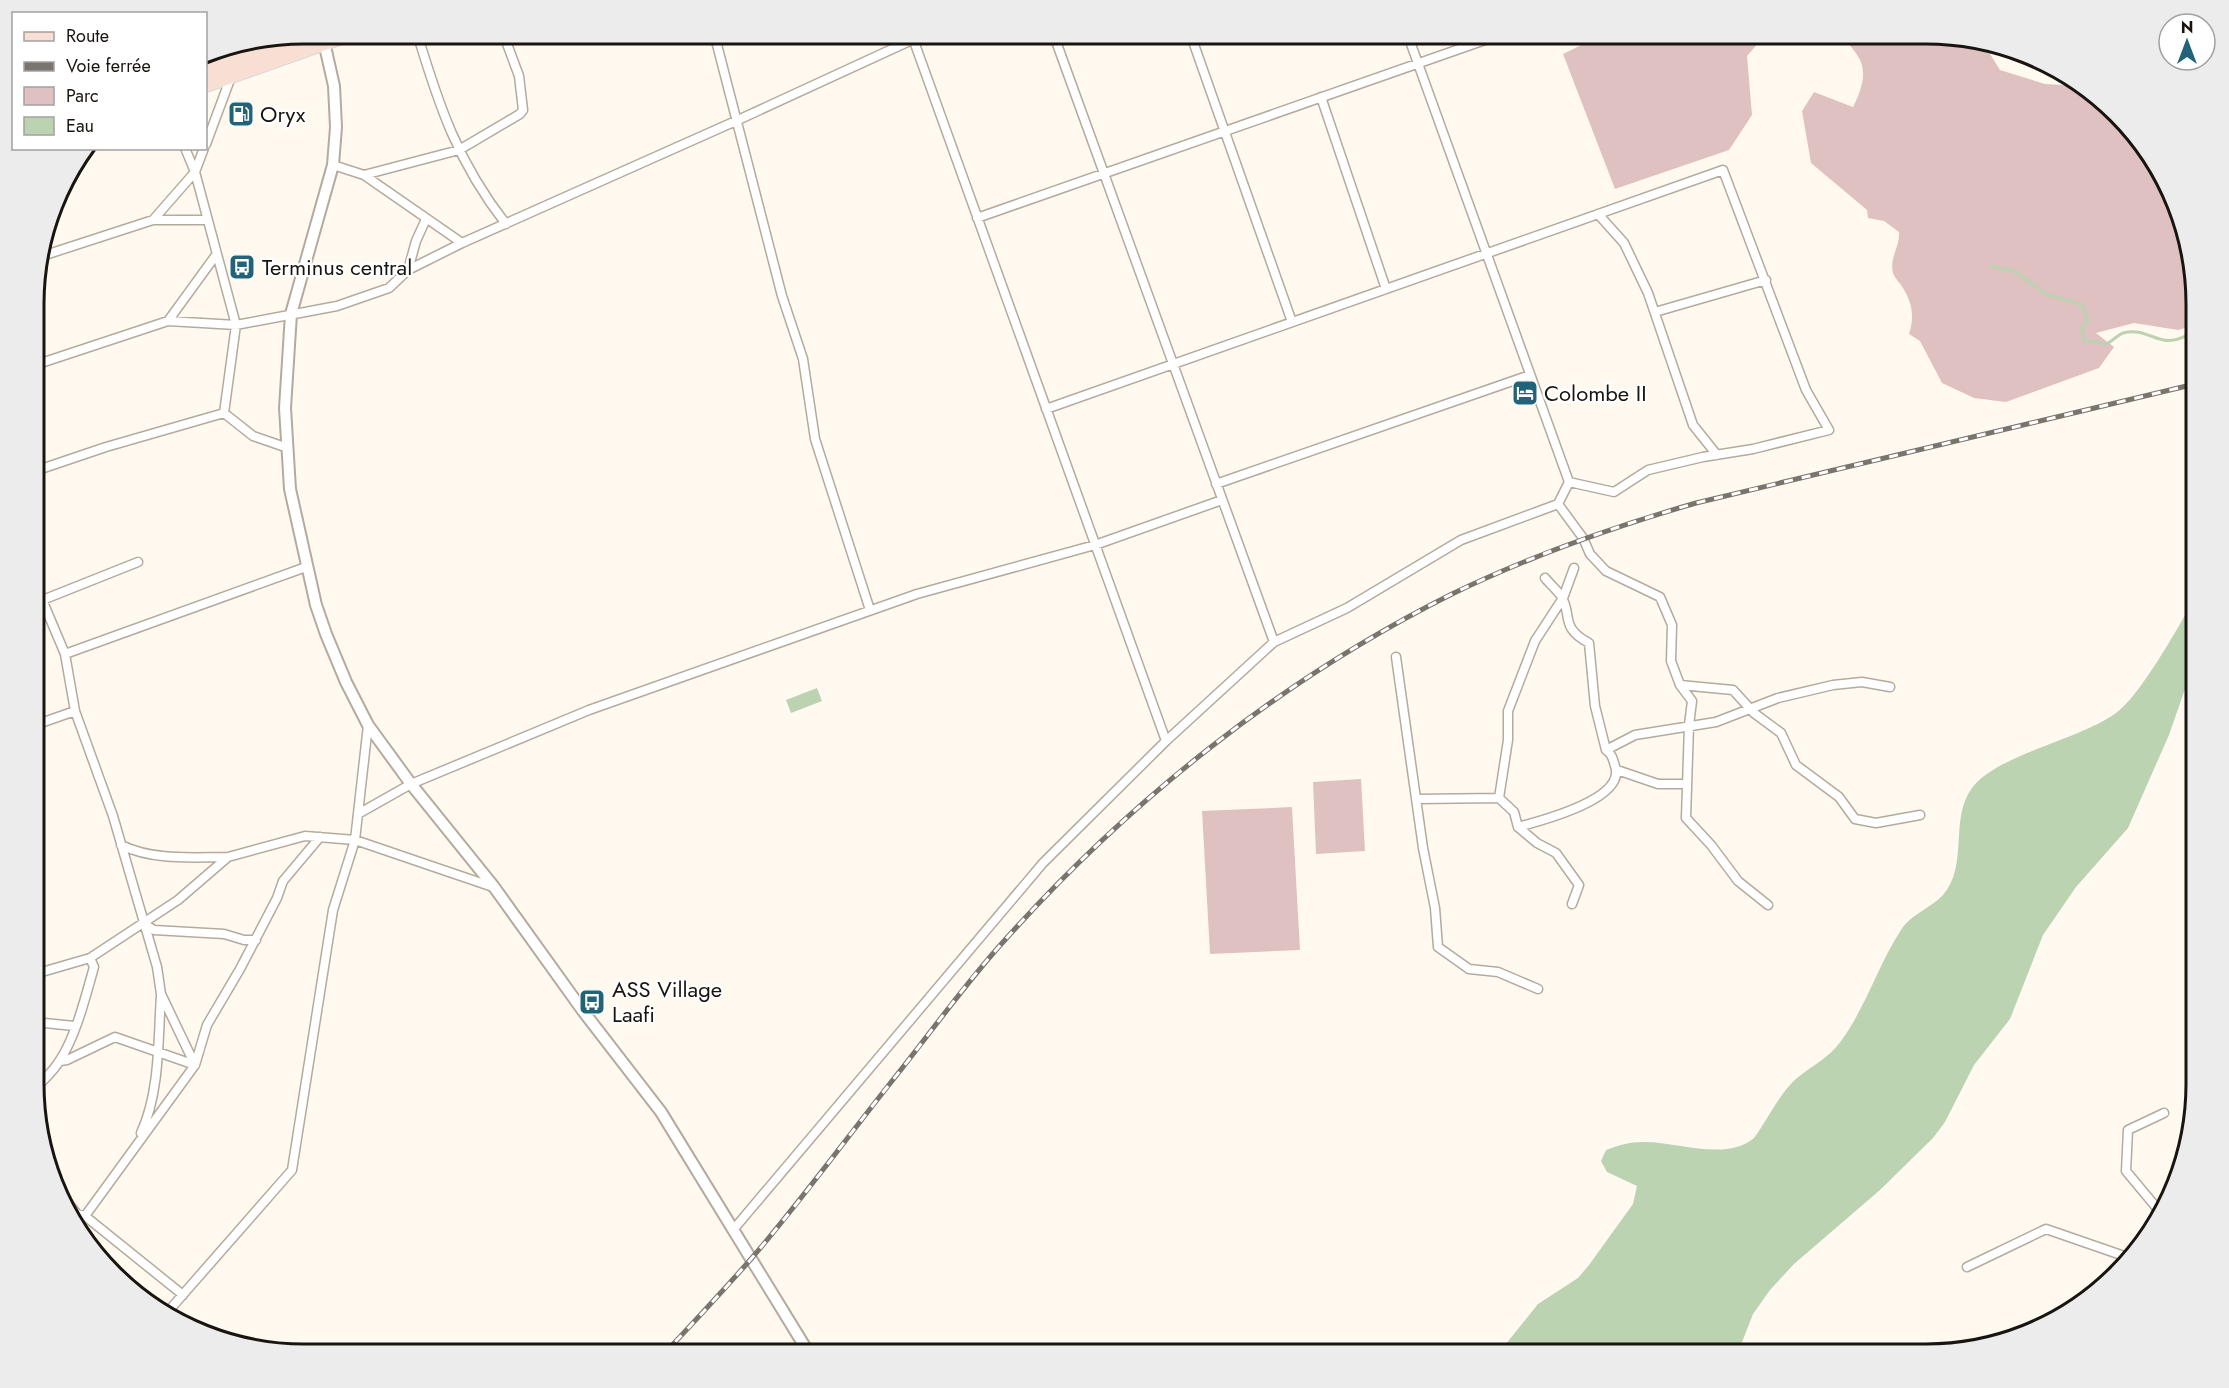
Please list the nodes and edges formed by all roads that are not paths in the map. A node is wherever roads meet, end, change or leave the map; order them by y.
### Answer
1 (294, 44) edge
2 (304, 44) edge
3 (322, 44) edge
4 (420, 44) edge
5 (507, 44) edge
6 (717, 44) edge
7 (895, 44) edge
8 (915, 44) edge
9 (1057, 44) edge
10 (1193, 44) edge
11 (1411, 44) edge
12 (1474, 44) edge
13 (239, 59) junction
14 (1418, 64) junction
15 (207, 70) edge
16 (232, 76) junction
17 (207, 85) edge
18 (1321, 98) junction
19 (738, 120) junction
20 (1224, 131) junction
21 (207, 141) edge
22 (186, 150) edge
23 (203, 150) edge
24 (459, 150) junction
25 (333, 165) junction
26 (195, 172) junction
27 (1104, 174) junction
28 (364, 175) junction
29 (1598, 214) junction
30 (977, 218) junction
31 (426, 219) junction
32 (153, 220) junction
33 (207, 220) junction
34 (506, 224) junction
35 (462, 243) junction
36 (48, 254) edge
37 (1486, 254) junction
38 (216, 255) junction
39 (408, 270) junction
40 (1766, 280) junction
41 (1386, 289) junction
42 (1655, 312) junction
43 (291, 314) junction
44 (168, 321) junction
45 (1292, 322) junction
46 (236, 325) junction
47 (44, 361) edge
48 (1173, 364) junction
49 (1530, 375) junction
50 (1046, 409) junction
51 (224, 413) junction
52 (285, 447) junction
53 (1717, 455) junction
54 (44, 468) edge
55 (1569, 482) junction
56 (1216, 484) junction
57 (1222, 500) junction
58 (1558, 504) junction
59 (1095, 545) junction
60 (138, 562) dead end
61 (306, 567) junction
62 (1574, 568) dead end
63 (1545, 579) dead end
64 (1563, 598) junction
65 (44, 600) edge
66 (870, 610) junction
67 (44, 612) edge
68 (1274, 642) junction
69 (65, 654) junction
70 (1396, 657) dead end
71 (1680, 685) junction
72 (1890, 687) dead end
73 (1749, 708) junction
74 (75, 711) junction
75 (44, 722) edge
76 (368, 725) junction
77 (1689, 725) junction
78 (1166, 741) junction
79 (1606, 750) junction
80 (1617, 770) junction
81 (411, 784) junction
82 (1687, 784) junction
83 (1499, 798) junction
84 (1416, 799) junction
85 (358, 814) junction
86 (1920, 815) dead end
87 (1518, 827) junction
88 (320, 837) junction
89 (355, 840) junction
90 (121, 845) junction
91 (228, 857) junction
92 (494, 887) junction
93 (1572, 904) dead end
94 (1768, 905) dead end
95 (143, 923) junction
96 (256, 940) junction
97 (90, 958) junction
98 (44, 971) edge
99 (1538, 989) dead end
100 (161, 994) junction
101 (44, 1023) edge
102 (74, 1026) junction
103 (157, 1054) junction
104 (60, 1061) junction
105 (195, 1065) junction
106 (44, 1079) edge
107 (2164, 1113) dead end
108 (128, 1158) junction
109 (2155, 1206) edge
110 (79, 1217) edge
111 (80, 1218) edge
112 (733, 1230) junction
113 (2122, 1255) edge
114 (1967, 1267) dead end
115 (183, 1295) junction
116 (171, 1308) edge
117 (803, 1344) edge

1 - 13 main road
2 - 16 main road
3 - 25 street
4 - 24 street
5 - 24 street
6 - 19 street
7 - 19 street
8 - 30 street
9 - 27 street
10 - 20 street
11 - 14 street
12 - 14 street
13 - 15 main road
13 - 16 street
14 - 18 street
14 - 37 street
16 - 17 main road
16 - 21 street
18 - 20 street
18 - 41 street
19 - 34 street
19 - 66 street
20 - 27 street
20 - 45 street
22 - 26 street
23 - 26 street
24 - 28 street
24 - 34 street
25 - 28 street
25 - 43 street
26 - 32 street
26 - 33 street
27 - 30 street
27 - 48 street
28 - 31 street
29 - 37 street
29 - 40 street
29 - 42 street
30 - 50 street
31 - 35 street
31 - 39 street
32 - 33 street
32 - 36 street
33 - 38 street
34 - 35 street
35 - 39 street
37 - 41 street
37 - 49 street
38 - 44 street
38 - 46 street
39 - 43 street
40 - 42 street
40 - 53 street
41 - 45 street
42 - 53 street
43 - 46 street
43 - 52 street
44 - 46 street
44 - 47 street
45 - 48 street
46 - 51 street
48 - 50 street
48 - 56 street
49 - 55 street
49 - 56 street
50 - 59 street
51 - 52 street
51 - 54 street
52 - 61 street
53 - 55 street
55 - 58 street
56 - 57 street
57 - 59 street
57 - 68 street
58 - 68 street
58 - 71 street
59 - 66 street
59 - 78 street
60 - 65 street
61 - 69 street
61 - 76 street
62 - 64 street
63 - 64 street
64 - 79 street
64 - 83 street
66 - 81 street
67 - 69 street
68 - 78 street
69 - 74 street
70 - 84 street
71 - 73 street
71 - 77 street
72 - 73 street
73 - 77 street
73 - 86 street
74 - 75 street
74 - 90 street
76 - 81 street
76 - 85 street
77 - 79 street
77 - 82 street
78 - 112 street
79 - 80 street
80 - 82 street
80 - 87 street
81 - 85 street
81 - 92 street
82 - 94 street
83 - 84 street
83 - 87 street
84 - 99 street
85 - 89 street
87 - 93 street
88 - 89 street
88 - 91 street
88 - 96 street
89 - 92 street
89 - 115 street
90 - 91 street
90 - 95 street
91 - 95 street
92 - 112 street
95 - 96 street
95 - 97 street
95 - 100 street
96 - 105 street
97 - 98 street
97 - 102 street
100 - 103 street
100 - 105 street
101 - 102 street
102 - 104 street
103 - 104 street
103 - 105 street
103 - 108 street
104 - 106 street
105 - 108 street
107 - 109 street
108 - 110 street
111 - 115 street
112 - 117 street
113 - 114 street
115 - 116 street

